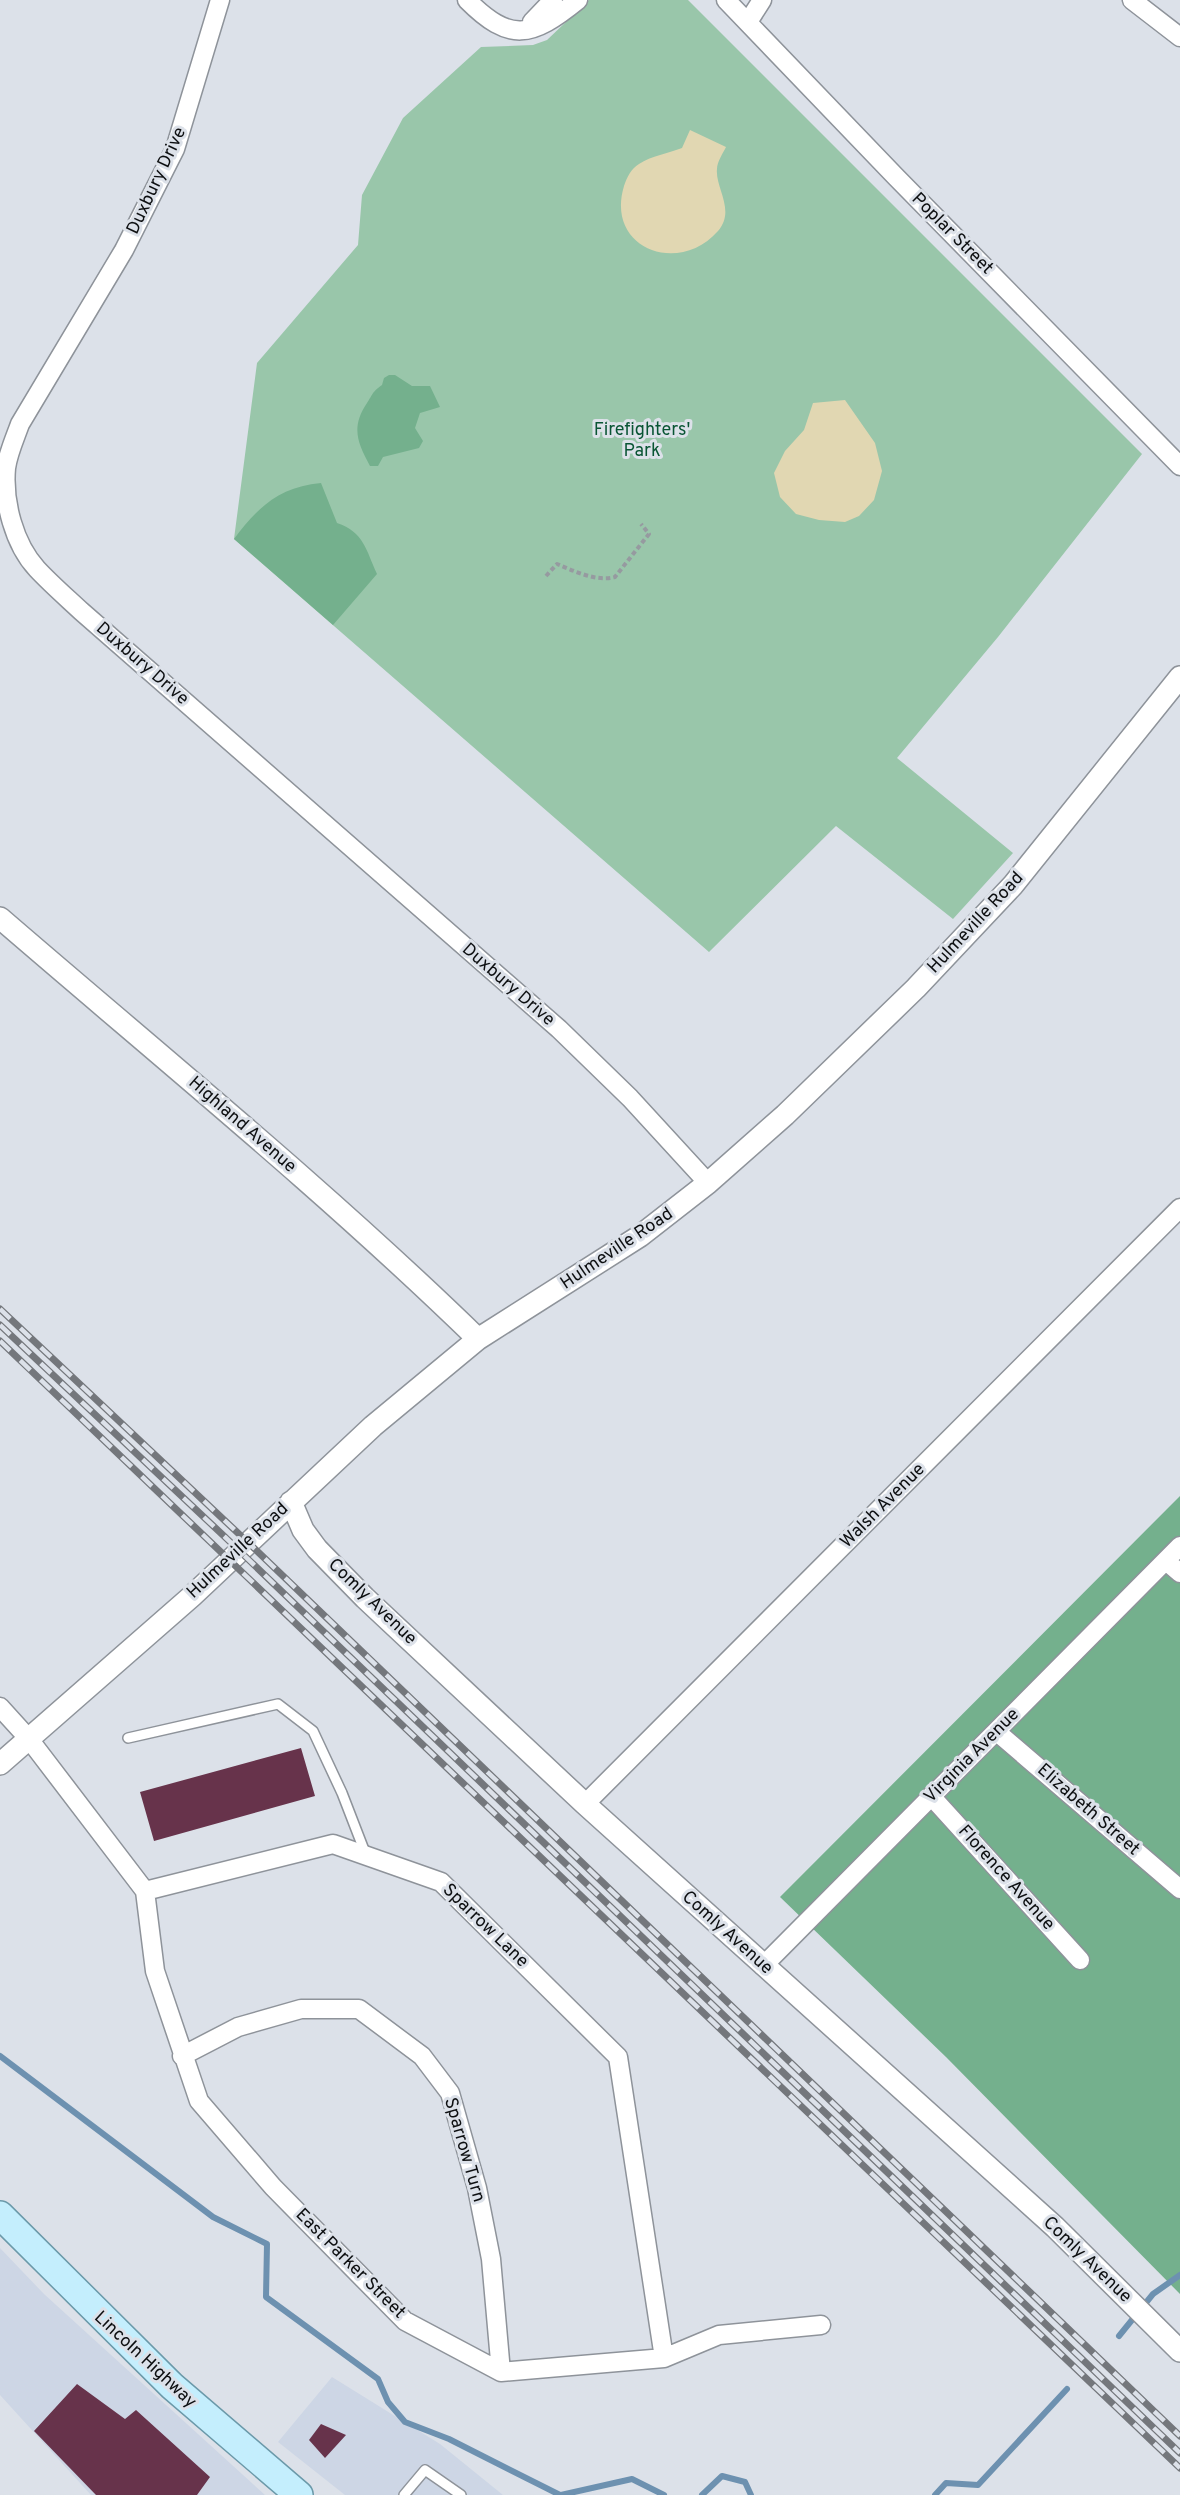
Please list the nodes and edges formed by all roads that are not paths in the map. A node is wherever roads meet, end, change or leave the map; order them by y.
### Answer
1 (220, 0) edge
2 (467, 0) edge
3 (553, 0) edge
4 (578, 0) edge
5 (726, 0) edge
6 (762, 0) edge
7 (1132, 0) edge
8 (748, 22) junction
9 (525, 30) junction
10 (1180, 37) edge
11 (1180, 466) edge
12 (1180, 677) edge
13 (0, 918) edge
14 (708, 1183) junction
15 (1180, 1208) edge
16 (478, 1339) junction
17 (291, 1502) junction
18 (1180, 1546) edge
19 (1166, 1561) junction
20 (1180, 1573) edge
21 (0, 1707) edge
22 (997, 1732) junction
23 (128, 1738) dead end
24 (29, 1739) junction
25 (0, 1764) edge
26 (931, 1796) junction
27 (585, 1804) junction
28 (366, 1855) junction
29 (1180, 1889) edge
30 (145, 1891) junction
31 (1080, 1960) dead end
32 (764, 1966) junction
33 (182, 2056) junction
34 (0, 2215) edge
35 (821, 2325) dead end
36 (1180, 2351) edge
37 (664, 2358) junction
38 (501, 2372) junction
39 (299, 2495) edge
40 (404, 2495) edge
41 (462, 2495) edge

1 - 14 street, Duxbury Drive
2 - 9 street
3 - 9 street
4 - 9 street
5 - 8 street, Poplar Street
6 - 8 street
7 - 10 street
8 - 11 street, Poplar Street
12 - 14 street, Hulmeville Road
13 - 16 street, Highland Avenue
14 - 16 street, Hulmeville Road
15 - 27 street, Walsh Avenue
16 - 17 street, Hulmeville Road
17 - 24 street, Hulmeville Road
17 - 27 street, Comly Avenue
18 - 19 street, Virginia Avenue
19 - 20 street
19 - 22 street, Virginia Avenue
21 - 24 street
22 - 26 street, Virginia Avenue
22 - 29 street, Elizabeth Street
23 - 28 lane
24 - 25 street, Hulmeville Road
24 - 30 street
26 - 31 street, Florence Avenue
26 - 32 street, Virginia Avenue
27 - 32 street, Comly Avenue
28 - 30 street, Sparrow Lane
28 - 37 street, Sparrow Lane
30 - 33 street, East Parker Street
32 - 36 street, Comly Avenue
33 - 38 street, East Parker Street
33 - 38 street, Sparrow Turn
34 - 39 main road, Lincoln Highway
35 - 37 street
37 - 38 street
40 - 41 lane

